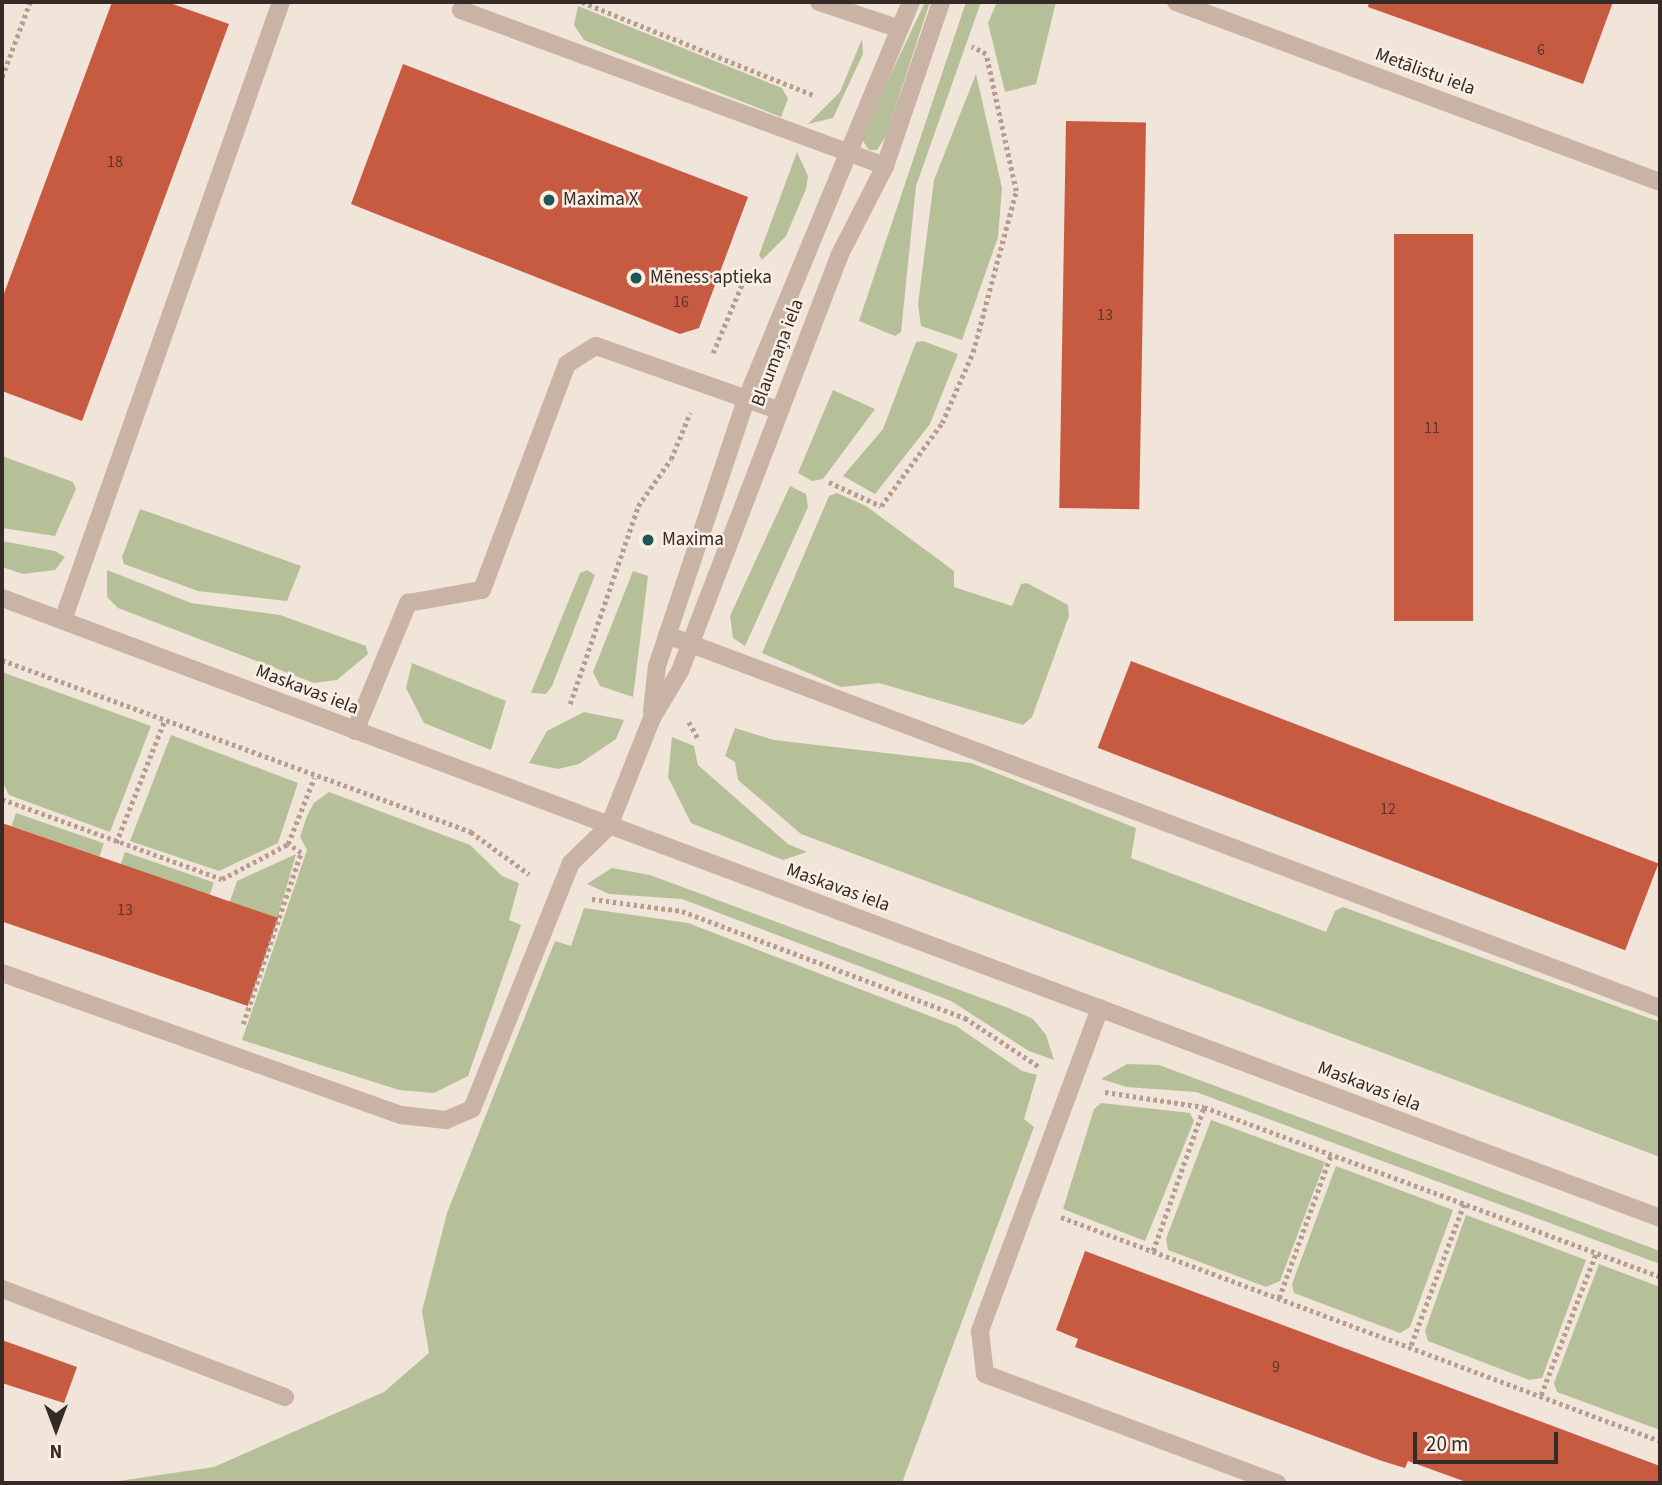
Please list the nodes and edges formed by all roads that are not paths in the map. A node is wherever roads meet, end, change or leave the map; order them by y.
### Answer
1 (281, 2) edge
2 (819, 2) edge
3 (911, 2) edge
4 (941, 2) edge
5 (1176, 2) edge
6 (461, 10) dead end
7 (897, 29) junction
8 (846, 151) junction
9 (885, 166) junction
10 (1660, 182) edge
11 (746, 400) junction
12 (778, 410) junction
13 (2, 598) edge
14 (63, 620) junction
15 (667, 635) junction
16 (689, 642) junction
17 (652, 718) junction
18 (355, 730) junction
19 (610, 826) junction
20 (2, 973) edge
21 (1100, 1008) junction
22 (1660, 1008) edge
23 (1660, 1218) edge
24 (2, 1289) edge
25 (285, 1397) dead end
26 (1278, 1483) edge

1 - 14 street
2 - 7 street
3 - 7 street, Blaumaņa iela
4 - 9 street, Blaumaņa iela
5 - 10 street, Metālistu iela
6 - 8 street
7 - 8 street, Blaumaņa iela
8 - 9 street
8 - 11 street, Blaumaņa iela
9 - 12 street, Blaumaņa iela
11 - 12 street
11 - 15 street, Blaumaņa iela
11 - 18 street
12 - 16 street, Blaumaņa iela
13 - 14 street, Maskavas iela
14 - 18 street, Maskavas iela
15 - 16 street
15 - 17 street, Blaumaņa iela
16 - 17 street, Blaumaņa iela
16 - 22 street
17 - 19 street, Blaumaņa iela
18 - 19 street, Maskavas iela
19 - 20 street
19 - 21 street, Maskavas iela
21 - 23 street, Maskavas iela
21 - 26 street
24 - 25 street

